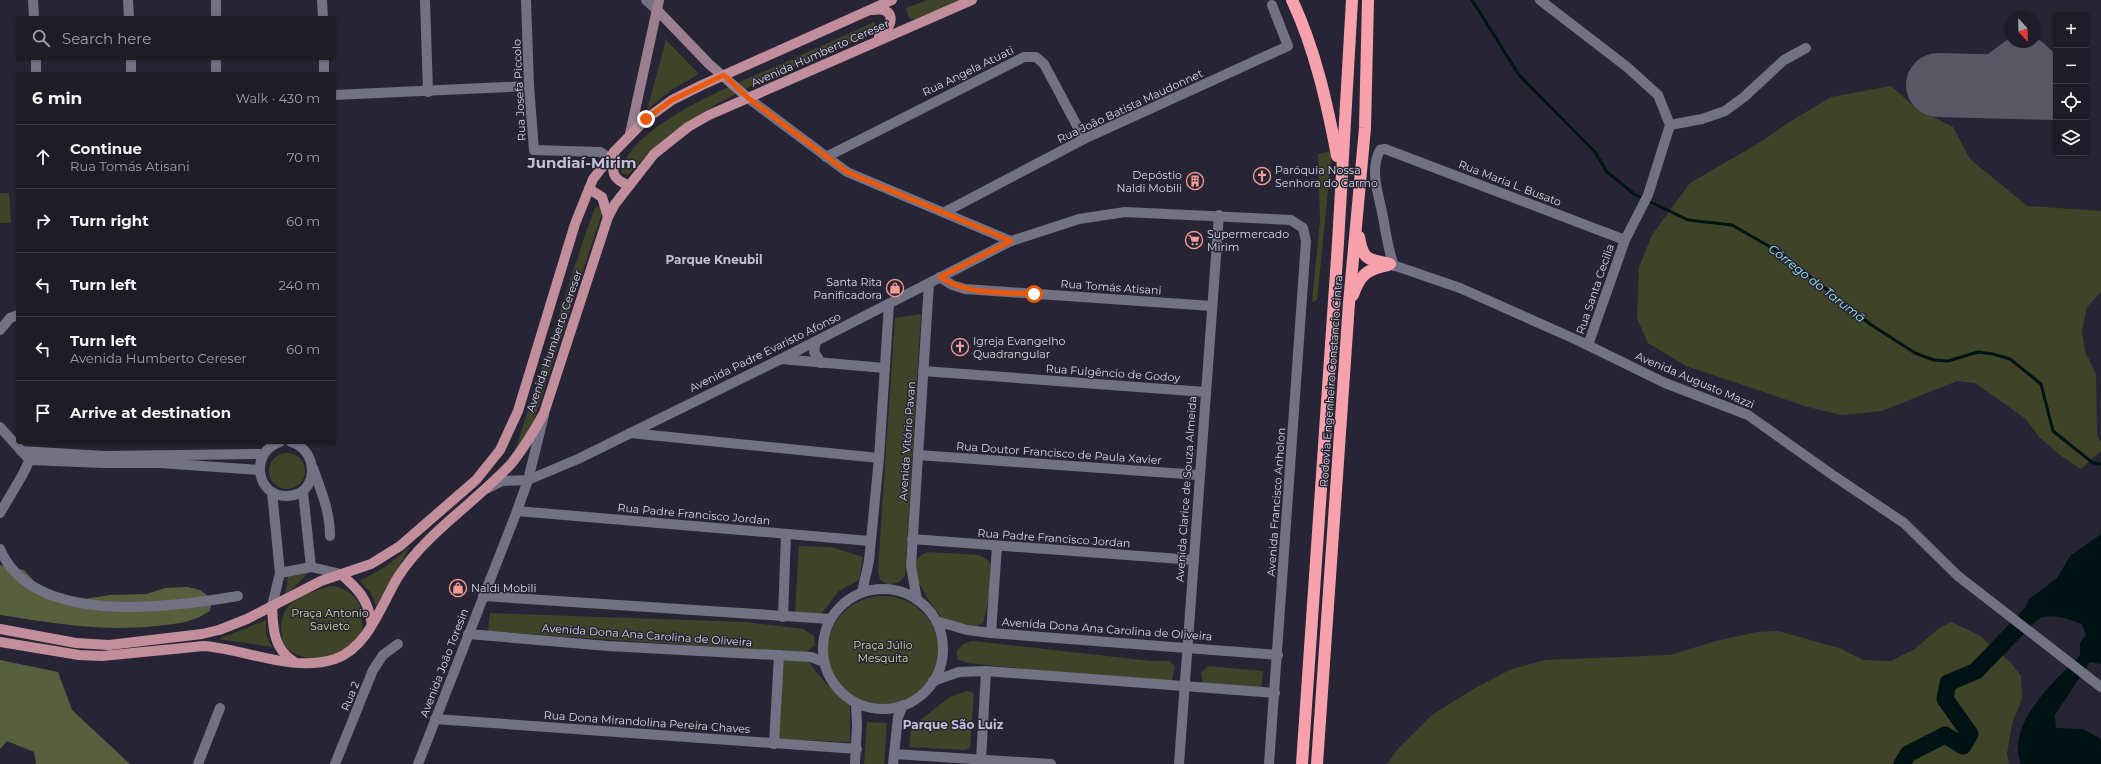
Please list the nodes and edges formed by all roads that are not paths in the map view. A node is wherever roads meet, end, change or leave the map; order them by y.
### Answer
1 (33, 0) edge
2 (128, 0) edge
3 (216, 0) edge
4 (322, 0) edge
5 (425, 0) edge
6 (526, 0) edge
7 (646, 0) edge
8 (659, 0) edge
9 (892, 0) edge
10 (972, 0) edge
11 (1292, 0) edge
12 (1352, 0) edge
13 (1368, 0) edge
14 (1540, 0) edge
15 (1272, 5) dead end
16 (658, 11) junction
17 (864, 12) junction
18 (34, 16) edge
19 (129, 16) edge
20 (216, 16) edge
21 (323, 16) edge
22 (858, 48) junction
23 (1806, 48) dead end
24 (36, 60) edge
25 (131, 60) edge
26 (216, 60) edge
27 (324, 60) edge
28 (36, 72) edge
29 (131, 72) edge
30 (216, 72) edge
31 (324, 72) edge
32 (724, 75) junction
33 (529, 86) junction
34 (428, 92) junction
35 (336, 95) edge
36 (748, 98) junction
37 (1670, 125) junction
38 (630, 134) junction
39 (1084, 139) junction
40 (612, 155) junction
41 (826, 157) junction
42 (1341, 174) junction
43 (628, 185) junction
44 (589, 189) junction
45 (1358, 203) junction
46 (944, 212) junction
47 (1219, 216) junction
48 (608, 217) junction
49 (1625, 240) junction
50 (1011, 241) junction
51 (1306, 241) joint
52 (1392, 265) junction
53 (940, 277) junction
54 (929, 283) junction
55 (1349, 303) junction
56 (889, 304) junction
57 (1212, 306) junction
58 (16, 316) edge
59 (0, 330) edge
60 (816, 340) junction
61 (1588, 345) junction
62 (781, 359) junction
63 (821, 363) junction
64 (885, 368) junction
65 (923, 371) junction
66 (1205, 392) junction
67 (544, 413) junction
68 (0, 427) edge
69 (630, 433) junction
70 (276, 444) edge
71 (295, 444) edge
72 (309, 444) edge
73 (263, 454) junction
74 (918, 455) junction
75 (31, 456) junction
76 (309, 456) junction
77 (879, 458) junction
78 (312, 468) junction
79 (259, 470) junction
80 (1199, 475) junction
81 (528, 480) junction
82 (482, 491) junction
83 (272, 492) junction
84 (303, 492) junction
85 (517, 511) junction
86 (0, 513) edge
87 (786, 534) junction
88 (330, 536) dead end
89 (912, 539) junction
90 (870, 541) junction
91 (998, 546) junction
92 (0, 549) edge
93 (1194, 560) junction
94 (311, 567) junction
95 (280, 573) junction
96 (341, 574) junction
97 (862, 592) junction
98 (238, 596) dead end
99 (482, 596) junction
100 (917, 600) junction
101 (272, 606) junction
102 (783, 617) junction
103 (830, 619) junction
104 (936, 621) junction
105 (372, 624) junction
106 (0, 629) edge
107 (991, 633) junction
108 (468, 634) junction
109 (0, 642) edge
110 (398, 644) dead end
111 (1188, 647) junction
112 (778, 655) junction
113 (1278, 655) junction
114 (824, 662) junction
115 (295, 663) junction
116 (986, 671) junction
117 (933, 680) junction
118 (1185, 686) junction
119 (2101, 687) edge
120 (1275, 693) junction
121 (856, 703) junction
122 (903, 705) junction
123 (220, 708) dead end
124 (435, 719) junction
125 (774, 744) junction
126 (857, 749) junction
127 (893, 759) edge
128 (981, 760) junction
129 (198, 764) edge
130 (335, 764) edge
131 (418, 764) edge
132 (855, 764) edge
133 (1051, 764) edge
134 (1179, 764) edge
135 (1269, 764) edge
136 (1302, 764) edge
137 (1317, 764) edge

1 - 18 street
2 - 19 street
3 - 20 street
4 - 21 street
5 - 34 street
6 - 33 street, Rua Josefa Piccolo
7 - 16 street
8 - 16 main road
9 - 17 main road, Avenida Humberto Cereser
10 - 22 main road, Avenida Humberto Cereser
11 - 42 highway
12 - 42 highway, Rodovia Engenheiro Constancio Cintra
13 - 45 highway, Rodovia Engenheiro Constancio Cintra
14 - 37 street
15 - 39 street, Rua João Batista Maudonnet
16 - 32 main road
16 - 38 main road
17 - 22 main road
17 - 32 main road, Avenida Humberto Cereser
22 - 36 main road, Avenida Humberto Cereser
23 - 37 street
24 - 28 street
25 - 29 street
26 - 30 street
27 - 31 street
32 - 36 main road
32 - 38 main road, Avenida Humberto Cereser
33 - 34 street
33 - 40 street, Rua Josefa Piccolo
34 - 35 street
36 - 41 street
36 - 43 main road, Avenida Humberto Cereser
37 - 49 street, Rua Santa Cecilia
38 - 40 main road, Avenida Humberto Cereser
39 - 41 street, Rua Angela Atuati
39 - 46 street, Rua João Batista Maudonnet
40 - 43 main road
40 - 44 main road, Avenida Humberto Cereser
41 - 46 street
42 - 136 highway, Rodovia Engenheiro Constancio Cintra
43 - 48 main road, Avenida Humberto Cereser
44 - 48 main road
44 - 96 main road, Avenida Humberto Cereser
45 - 52 highway
45 - 55 highway, Rodovia Engenheiro Constancio Cintra
46 - 50 street
47 - 50 street, Avenida Padre Evaristo Afonso
47 - 51 street, Avenida Padre Evaristo Afonso
47 - 57 street, Avenida Clarice de Souza Almeida
48 - 67 main road, Avenida Humberto Cereser
49 - 52 street, Rua Maria L. Busato
49 - 61 street, Rua Santa Cecilia
50 - 53 street, Avenida Padre Evaristo Afonso
51 - 113 street, Avenida Francisco Anholon
52 - 55 highway
52 - 61 street, Avenida Augusto Mazzi
53 - 54 street, Avenida Padre Evaristo Afonso
53 - 57 street, Rua Tomás Atisani
54 - 56 street, Avenida Padre Evaristo Afonso
54 - 65 street, Avenida Vitório Pavan
55 - 137 highway, Rodovia Engenheiro Constancio Cintra
56 - 60 street, Avenida Padre Evaristo Afonso
56 - 64 street
57 - 66 street, Avenida Clarice de Souza Almeida
58 - 59 street
60 - 62 street, Avenida Padre Evaristo Afonso
60 - 63 street
61 - 119 street, Avenida Augusto Mazzi
62 - 63 street
62 - 69 street, Avenida Padre Evaristo Afonso
63 - 64 street
64 - 77 street
65 - 66 street, Rua Fulgêncio de Godoy
65 - 74 street, Avenida Vitório Pavan
66 - 80 street, Avenida Clarice de Souza Almeida
67 - 81 street, Avenida João Toresin
67 - 82 main road, Avenida Humberto Cereser
68 - 75 street
69 - 77 street
69 - 81 street, Avenida Padre Evaristo Afonso
70 - 73 street
71 - 76 street
72 - 76 street
73 - 75 street
73 - 79 street
74 - 80 street, Rua Doutor Francisco de Paula Xavier
74 - 89 street, Avenida Vitório Pavan
75 - 79 street
75 - 86 street
76 - 78 street
77 - 90 street
78 - 84 street
78 - 88 street
79 - 83 street
80 - 93 street, Avenida Clarice de Souza Almeida
81 - 82 street
81 - 85 street, Avenida João Toresin
82 - 105 main road, Avenida Humberto Cereser
83 - 84 street
83 - 95 street
84 - 94 street
85 - 87 street, Rua Padre Francisco Jordan
85 - 99 street, Avenida João Toresin
87 - 90 street, Rua Padre Francisco Jordan
87 - 102 street
89 - 91 street, Rua Padre Francisco Jordan
89 - 100 street, Avenida Vitório Pavan
90 - 97 street
91 - 93 street, Rua Padre Francisco Jordan
91 - 107 street
92 - 98 street
93 - 111 street, Avenida Clarice de Souza Almeida
94 - 95 street
94 - 96 street
95 - 101 street
96 - 101 main road, Avenida Humberto Cereser
96 - 105 main road
97 - 100 street
97 - 103 street
99 - 102 street
99 - 108 street, Avenida João Toresin
100 - 104 street
101 - 106 main road, Avenida Humberto Cereser
101 - 115 main road
102 - 103 street
103 - 114 street
104 - 107 street, Avenida Dona Ana Carolina de Oliveira
104 - 117 street
105 - 115 main road, Avenida Humberto Cereser
107 - 111 street, Avenida Dona Ana Carolina de Oliveira
108 - 112 street, Avenida Dona Ana Carolina de Oliveira
108 - 124 street, Avenida João Toresin
109 - 115 main road, Avenida Humberto Cereser
110 - 130 street, Rua 2
111 - 113 street, Avenida Dona Ana Carolina de Oliveira
111 - 118 street, Avenida Clarice de Souza Almeida
112 - 114 street, Avenida Dona Ana Carolina de Oliveira
112 - 125 street
113 - 120 street, Avenida Francisco Anholon
114 - 121 street
116 - 117 street
116 - 118 street
116 - 128 street
117 - 122 street
118 - 120 street
118 - 134 street, Avenida Clarice de Souza Almeida
120 - 135 street, Avenida Francisco Anholon
121 - 122 street
121 - 126 street
122 - 127 street
123 - 129 street
124 - 125 street, Rua Dona Mirandolina Pereira Chaves
124 - 131 street, Avenida João Toresin
125 - 126 street, Rua Dona Mirandolina Pereira Chaves
126 - 132 street
127 - 128 street
128 - 133 street

